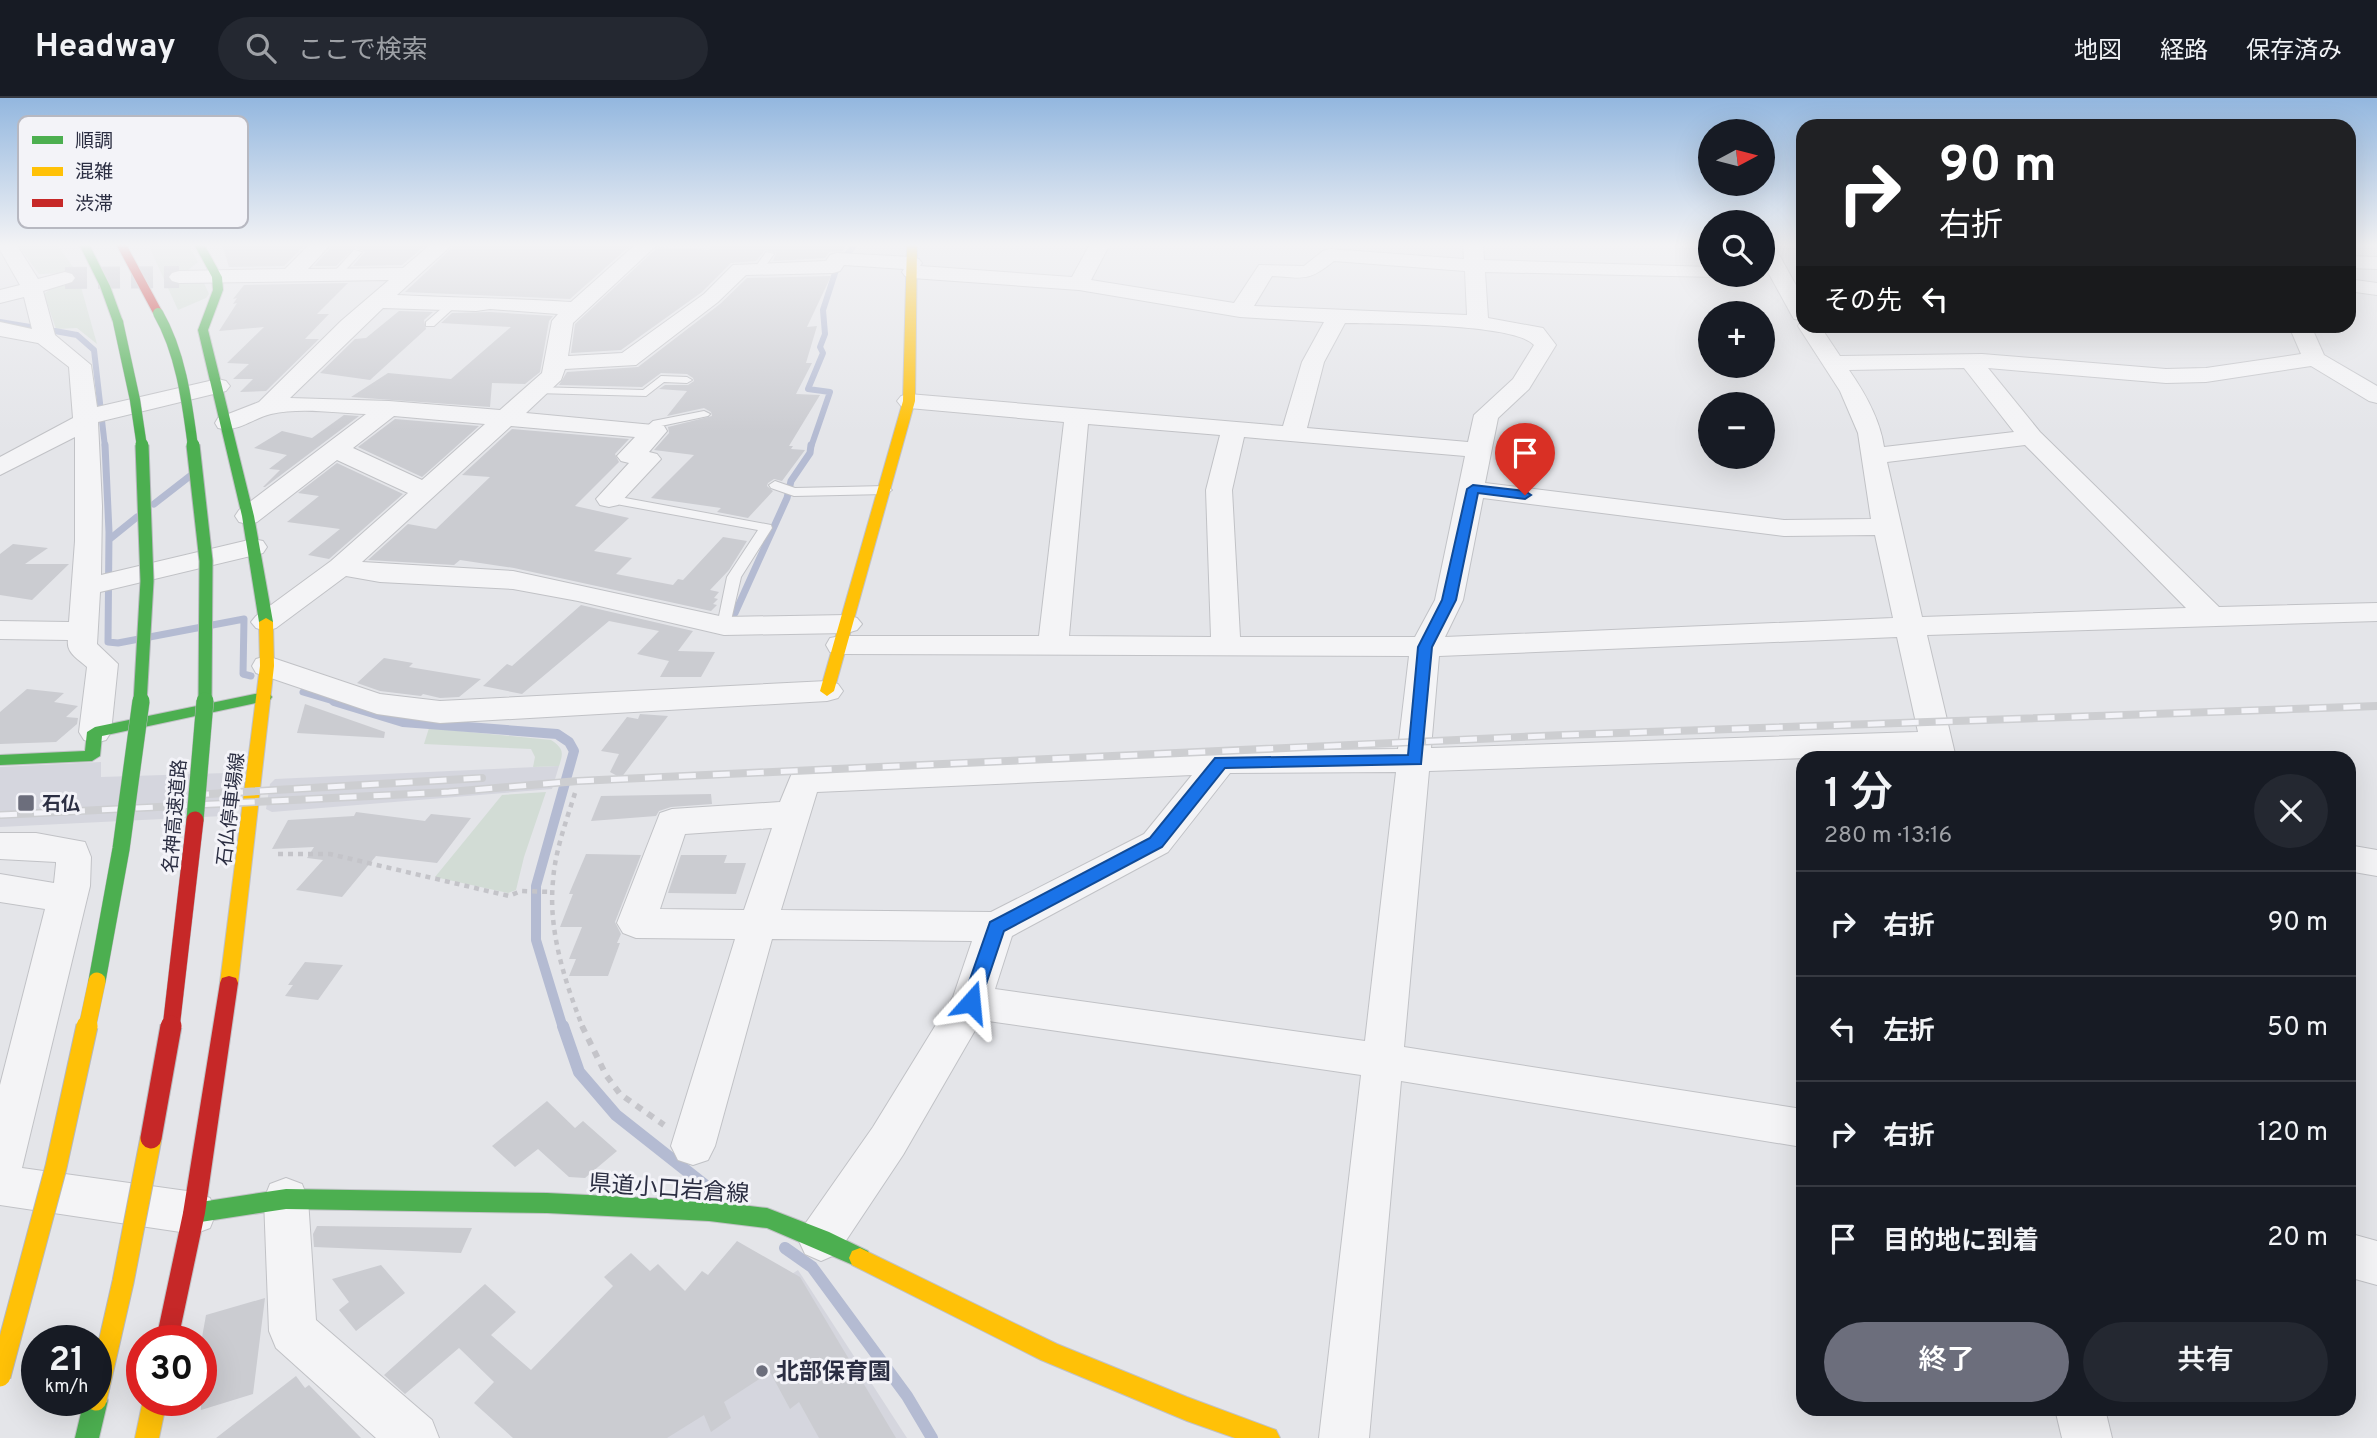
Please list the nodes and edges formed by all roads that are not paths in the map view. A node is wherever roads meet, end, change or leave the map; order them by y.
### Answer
1 (34, 307) edge
2 (112, 307) edge
3 (155, 307) edge
4 (212, 307) edge
5 (372, 307) edge
6 (450, 307) edge
7 (540, 307) edge
8 (578, 307) edge
9 (700, 307) edge
10 (911, 307) edge
11 (1213, 307) edge
12 (1243, 307) edge
13 (1477, 307) edge
14 (575, 309) junction
15 (1240, 311) junction
16 (1337, 317) junction
17 (1478, 322) junction
18 (430, 324) dead end
19 (0, 329) edge
20 (1813, 333) edge
21 (2304, 333) edge
22 (38, 336) junction
23 (0, 356) edge
24 (1970, 361) junction
25 (556, 363) junction
26 (1832, 363) junction
27 (2323, 363) junction
28 (2377, 372) edge
29 (687, 380) dead end
30 (218, 386) junction
31 (536, 390) junction
32 (2377, 396) edge
33 (909, 401) junction
34 (267, 407) junction
35 (389, 408) junction
36 (704, 414) dead end
37 (96, 415) junction
38 (1077, 416) junction
39 (505, 418) junction
40 (227, 423) junction
41 (1234, 429) junction
42 (648, 431) junction
43 (1293, 435) junction
44 (2031, 437) junction
45 (335, 449) junction
46 (1480, 450) junction
47 (1873, 456) junction
48 (0, 467) edge
49 (783, 489) dead end
50 (1473, 489) junction
51 (886, 490) junction
52 (425, 491) junction
53 (608, 499) joint
54 (247, 516) junction
55 (1886, 527) junction
56 (253, 547) junction
57 (341, 567) junction
58 (103, 583) junction
59 (2377, 612) edge
60 (2212, 617) junction
61 (266, 622) junction
62 (724, 625) junction
63 (1909, 626) junction
64 (1, 631) edge
65 (83, 631) junction
66 (844, 635) junction
67 (1053, 647) junction
68 (1425, 647) junction
69 (1226, 648) junction
70 (266, 682) junction
71 (827, 691) joint
72 (95, 732) junction
73 (1937, 750) edge
74 (1885, 751) edge
75 (1796, 753) edge
76 (0, 760) edge
77 (1415, 760) junction
78 (1221, 762) junction
79 (793, 814) junction
80 (0, 846) edge
81 (74, 858) junction
82 (2356, 859) edge
83 (2377, 863) edge
84 (12, 890) edge
85 (65, 905) junction
86 (758, 924) junction
87 (996, 927) junction
88 (971, 1002) junction
89 (1384, 1061) junction
90 (1796, 1127) edge
91 (693, 1146) road end
92 (0, 1169) edge
93 (0, 1185) edge
94 (286, 1199) junction
95 (194, 1213) junction
96 (821, 1239) junction
97 (2356, 1257) edge
98 (2377, 1263) edge
99 (170, 1325) edge
100 (112, 1330) edge
101 (0, 1376) edge
102 (93, 1416) edge
103 (152, 1416) edge
104 (2082, 1416) edge
105 (88, 1438) edge
106 (147, 1438) edge
107 (414, 1438) edge
108 (1268, 1438) edge
109 (1344, 1438) edge
110 (2087, 1438) edge

1 - 22 street
2 - 101 main road, bridge
3 - 100 main road, 名神高速道路, bridge
4 - 30 main road, 石仏停車場線
5 - 34 street
6 - 18 lane
7 - 14 street
8 - 14 street
9 - 25 street
10 - 33 main road
11 - 15 street
12 - 15 street
13 - 17 street
14 - 25 street
15 - 16 street
16 - 17 street
16 - 43 street
17 - 46 street
19 - 22 street
20 - 26 street
21 - 27 street
22 - 23 street
22 - 37 street
24 - 26 street
24 - 27 street
24 - 44 street
25 - 31 street
26 - 47 street
27 - 28 street
27 - 32 street
29 - 31 lane
30 - 37 street
30 - 40 main road, 石仏停車場線
31 - 39 street
33 - 38 street
33 - 51 main road
34 - 35 street
34 - 40 street
35 - 39 street
35 - 45 street
36 - 42 lane
37 - 48 street
37 - 58 street
38 - 41 street
38 - 67 street
39 - 42 street
39 - 52 street
40 - 54 main road, 石仏停車場線
41 - 43 street
41 - 69 street
42 - 53 street
43 - 46 street
44 - 47 street
44 - 60 street
45 - 52 street
45 - 54 street
46 - 50 street
47 - 55 street
49 - 51 lane
50 - 55 street
50 - 68 street
51 - 66 main road
52 - 57 street
53 - 62 lane
54 - 56 main road, 石仏停車場線
55 - 63 street
56 - 58 street
56 - 61 main road, 石仏停車場線
57 - 61 street
57 - 62 street
58 - 65 street
59 - 60 street
60 - 63 street
61 - 70 main road, 石仏停車場線
62 - 66 street
63 - 68 street
63 - 73 street
64 - 65 street
65 - 72 street
66 - 67 street
66 - 71 main road
67 - 69 street
68 - 69 street
68 - 77 street
70 - 71 street
70 - 72 main road
70 - 95 main road, 石仏停車場線
72 - 76 main road
73 - 74 street
75 - 77 street
77 - 78 street
77 - 89 street
78 - 79 street
78 - 87 street
79 - 86 street
79 - 86 street
80 - 81 street
81 - 84 street
81 - 85 street
82 - 83 street
84 - 85 street
85 - 92 street
86 - 87 street
86 - 91 street
87 - 88 street
88 - 89 street
88 - 96 street
89 - 90 street
89 - 109 street
93 - 95 street
94 - 95 main road, 県道小口岩倉線
94 - 96 main road, 県道小口岩倉線
94 - 107 street
95 - 99 main road
96 - 108 main road, 県道小口岩倉線
97 - 98 street
102 - 105 main road, 名神高速道路
103 - 106 main road
104 - 110 street

